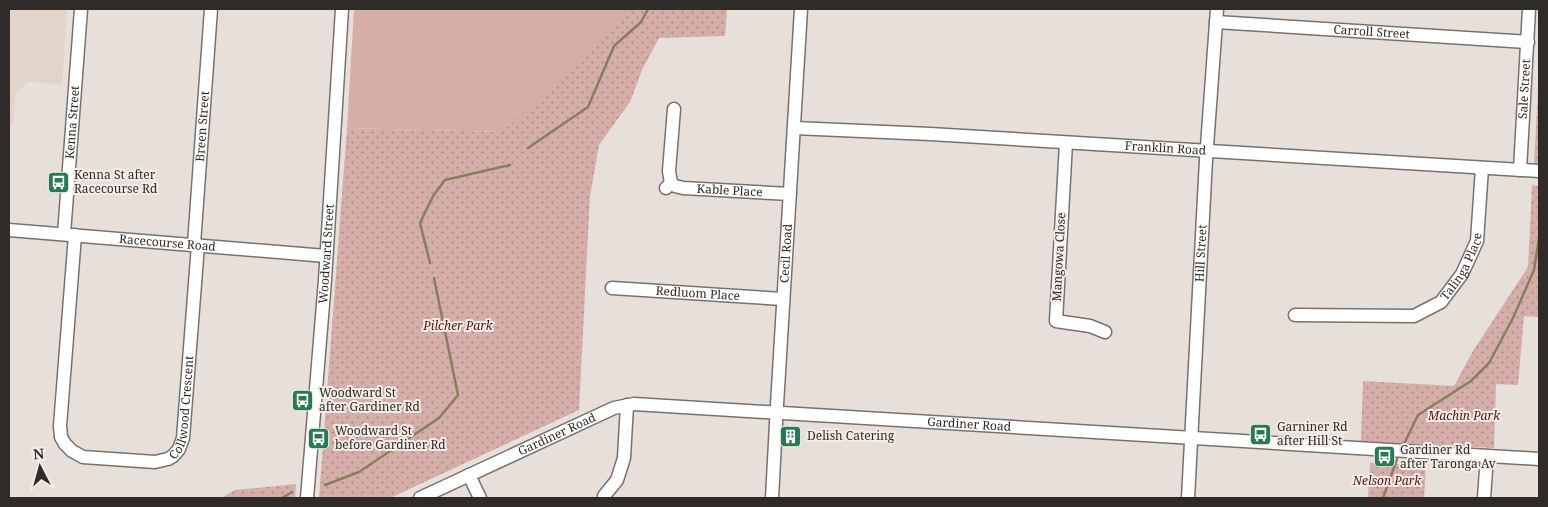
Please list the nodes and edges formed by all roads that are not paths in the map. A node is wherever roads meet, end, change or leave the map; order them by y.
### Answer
1 (81, 9) edge
2 (211, 9) edge
3 (342, 9) edge
4 (801, 9) edge
5 (1530, 9) edge
6 (1217, 15) edge
7 (1528, 42) junction
8 (674, 109) dead end
9 (794, 128) junction
10 (1066, 143) junction
11 (1206, 152) junction
12 (1482, 168) junction
13 (1520, 170) junction
14 (1539, 171) edge
15 (790, 194) junction
16 (9, 230) edge
17 (70, 235) junction
18 (196, 244) junction
19 (326, 256) junction
20 (612, 288) dead end
21 (783, 299) junction
22 (1295, 315) dead end
23 (1105, 332) dead end
24 (627, 405) junction
25 (776, 412) junction
26 (1191, 438) junction
27 (1487, 456) junction
28 (1539, 459) edge
29 (469, 475) junction
30 (604, 496) dead end
31 (307, 498) edge
32 (420, 498) edge
33 (480, 498) edge
34 (772, 498) edge
35 (1188, 498) edge
36 (1484, 498) edge

1 - 17 street, Kenna Street
2 - 18 street, Breen Street
3 - 19 street, Woodward Street
4 - 9 street, Cecil Road
5 - 7 street, Sale Street
6 - 7 street, Carroll Street
6 - 11 street, Hill Street
7 - 13 street, Sale Street
8 - 15 street, Kable Place
9 - 10 street, Franklin Road
9 - 15 street, Cecil Road
10 - 11 street, Franklin Road
10 - 23 street, Mangowa Close
11 - 12 street, Franklin Road
11 - 26 street, Hill Street
12 - 13 street, Franklin Road
12 - 22 street, Talinga Place
13 - 14 street, Franklin Road
15 - 21 street, Cecil Road
16 - 17 street, Racecourse Road
17 - 18 street, Racecourse Road
17 - 18 street, Collwood Crescent
18 - 19 street, Racecourse Road
19 - 31 street, Woodward Street
20 - 21 street, Redluom Place
21 - 25 street, Cecil Road
24 - 25 street, Gardiner Road
24 - 29 street, Gardiner Road
24 - 30 street
25 - 26 street, Gardiner Road
25 - 34 street, Cecil Road
26 - 27 street, Gardiner Road
26 - 35 street, Hill Street
27 - 28 street, Gardiner Road
27 - 36 street
29 - 32 street, Gardiner Road
29 - 33 street

